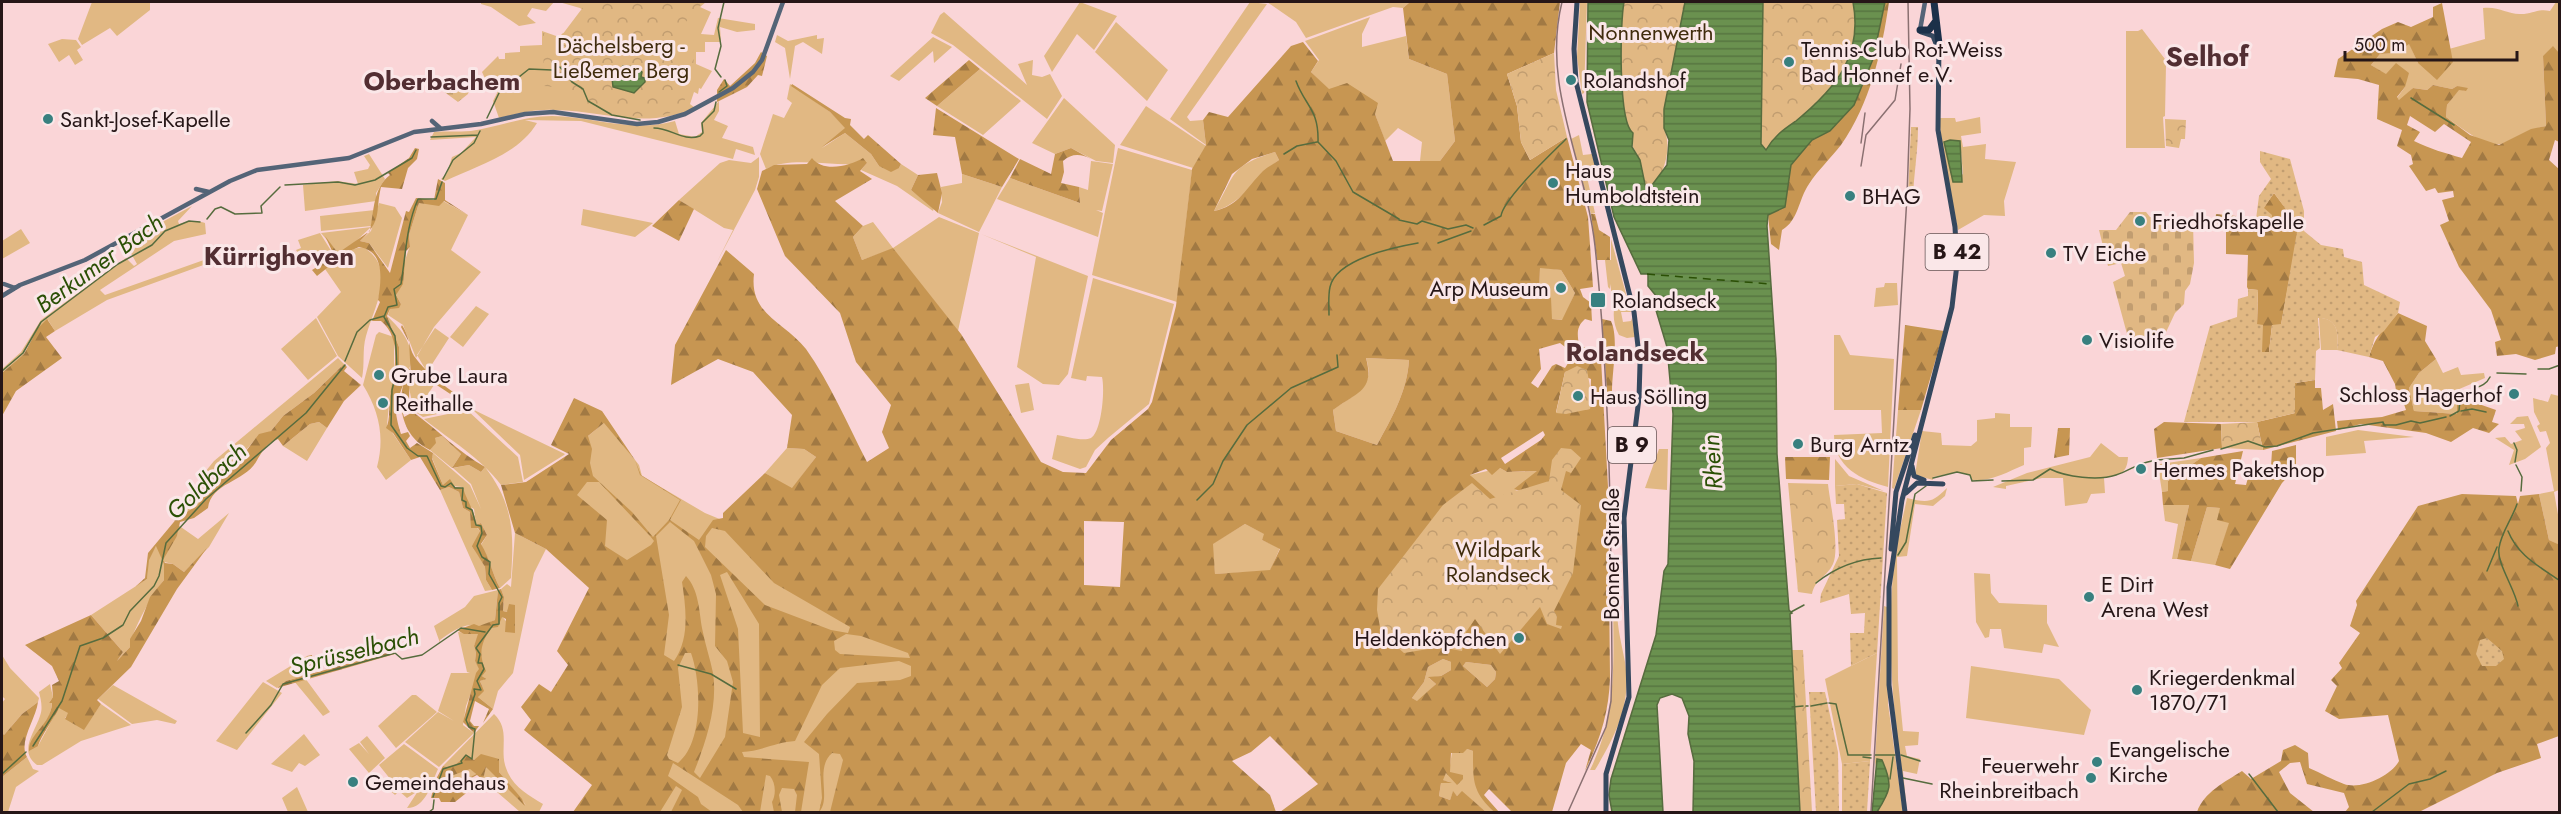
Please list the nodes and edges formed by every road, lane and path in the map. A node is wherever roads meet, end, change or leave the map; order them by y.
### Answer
1 (783, 2) edge
2 (1577, 2) edge
3 (1925, 2) edge
4 (1934, 2) edge
5 (1923, 31) junction
6 (1919, 39) dead end
7 (1939, 44) joint
8 (1938, 56) junction
9 (432, 121) dead end
10 (440, 128) junction
11 (196, 189) dead end
12 (209, 192) junction
13 (4, 284) dead end
14 (15, 288) junction
15 (2, 296) edge
16 (1922, 420) junction
17 (1911, 462) junction
18 (1932, 483) junction
19 (1938, 489) dead end
20 (1902, 500) junction
21 (1891, 573) junction
22 (1606, 813) edge
23 (1905, 813) edge

1 - 10 main road
2 - 22 main road, Bonner Straße / B 9
3 - 5 main road
4 - 5 highway
4 - 7 highway, B 42
5 - 6 main road
5 - 8 main road
7 - 8 main road, B 42
8 - 16 main road, B 42
9 - 10 main road
10 - 12 main road
11 - 12 main road
12 - 14 main road
13 - 14 main road
14 - 15 main road
16 - 17 main road, B 42
16 - 21 main road
17 - 18 main road
17 - 20 main road, B 42
18 - 19 main road
18 - 20 main road
20 - 21 main road, B 42
21 - 23 main road, B 42

